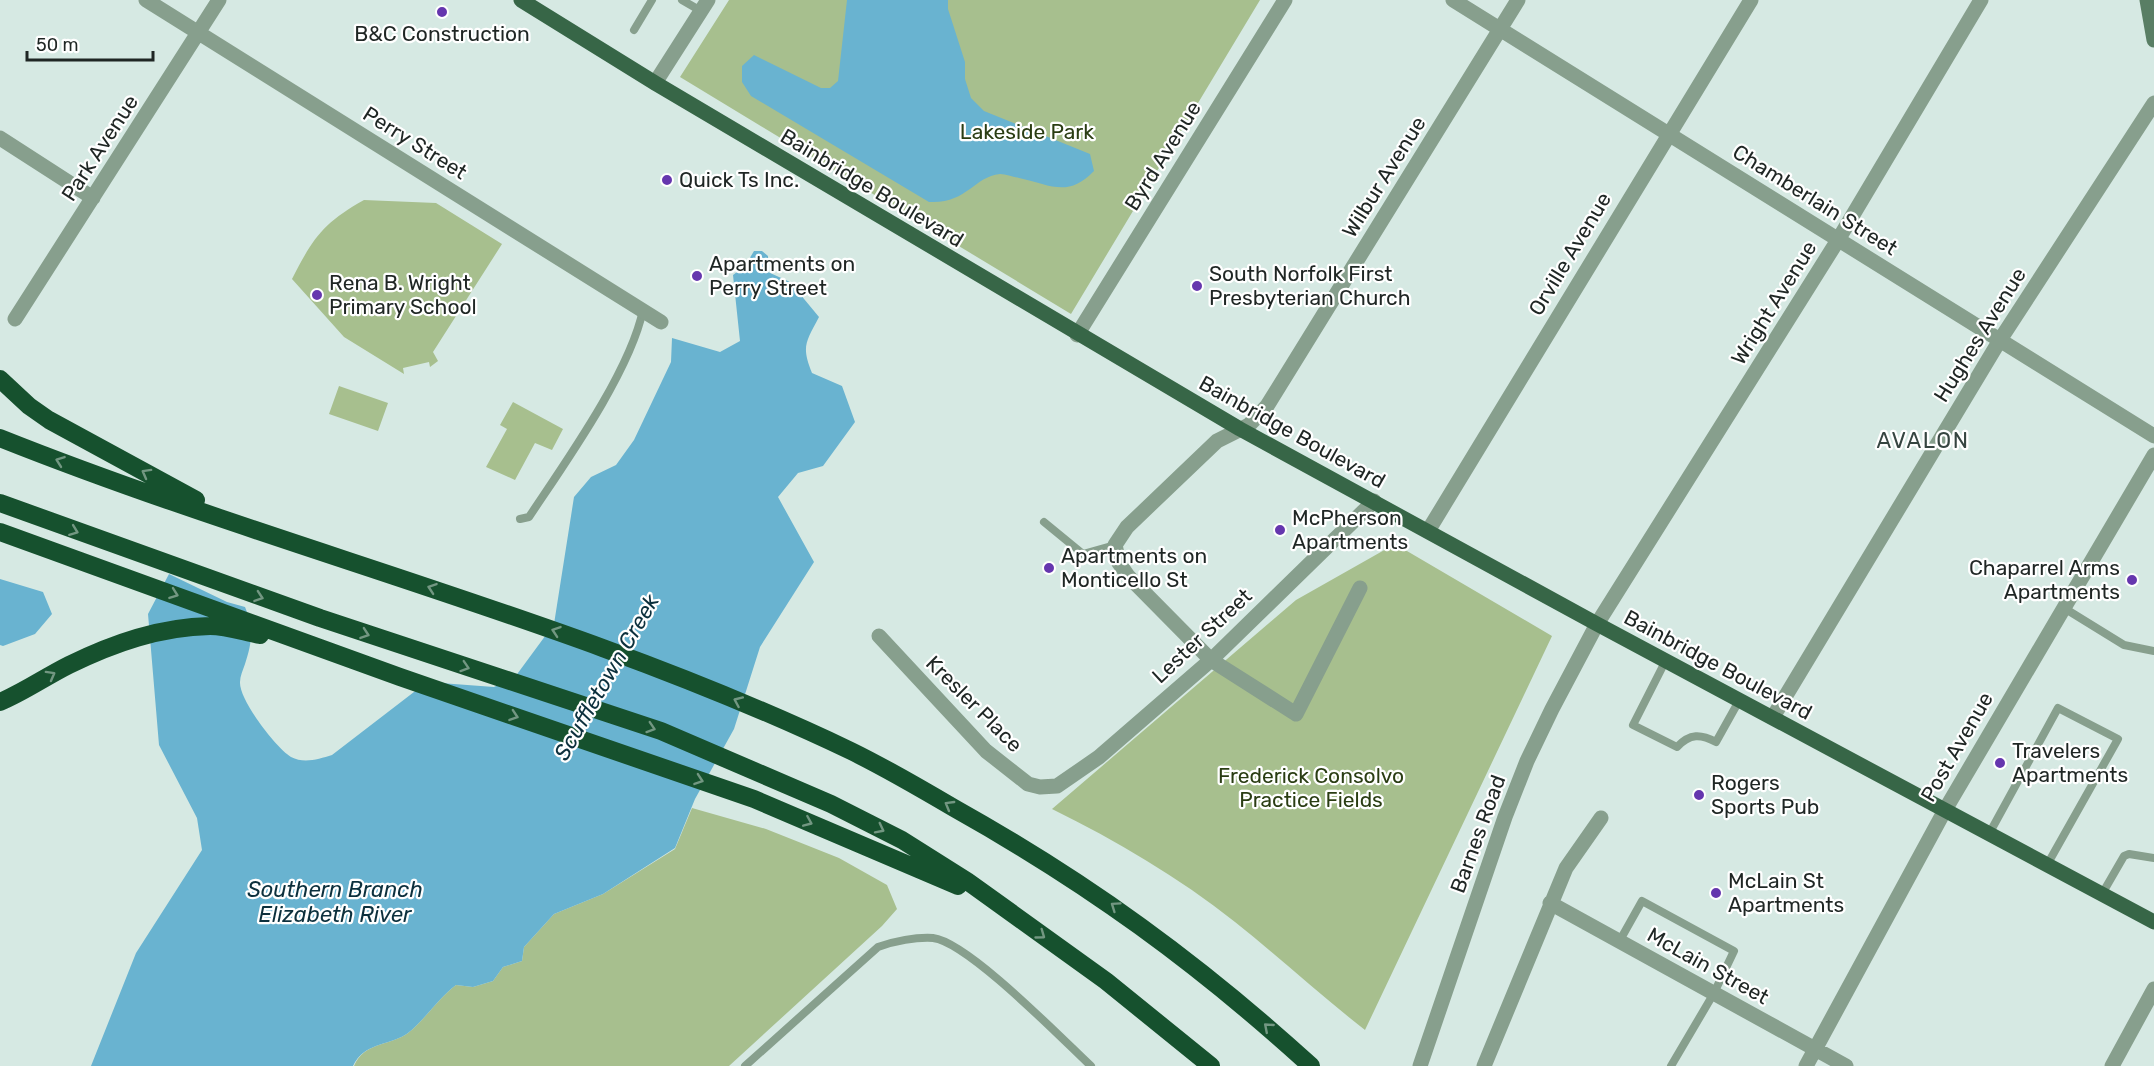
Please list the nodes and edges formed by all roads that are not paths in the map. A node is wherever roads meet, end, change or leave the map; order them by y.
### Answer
1 (146, 0) edge
2 (219, 0) edge
3 (521, 0) edge
4 (652, 0) edge
5 (682, 0) edge
6 (1285, 0) edge
7 (1453, 0) edge
8 (1518, 0) edge
9 (1750, 0) edge
10 (1982, 0) edge
11 (2147, 0) edge
12 (704, 6) edge
13 (1499, 29) junction
14 (634, 30) dead end
15 (199, 32) junction
16 (2154, 40) edge
17 (655, 83) junction
18 (2154, 103) edge
19 (1667, 133) junction
20 (0, 138) edge
21 (93, 198) junction
22 (1838, 240) junction
23 (643, 310) junction
24 (15, 319) dead end
25 (661, 322) dead end
26 (1077, 334) junction
27 (2000, 340) junction
28 (0, 379) edge
29 (1240, 429) junction
30 (2154, 436) edge
31 (0, 438) edge
32 (2154, 455) edge
33 (1374, 501) junction
34 (0, 503) edge
35 (520, 519) dead end
36 (235, 521) junction
37 (1044, 522) dead end
38 (1428, 531) junction
39 (0, 532) edge
40 (1116, 549) junction
41 (1360, 588) dead end
42 (2064, 608) junction
43 (1597, 624) junction
44 (879, 636) dead end
45 (315, 646) junction
46 (2154, 651) edge
47 (1211, 660) junction
48 (1666, 660) junction
49 (1740, 699) junction
50 (0, 702) edge
51 (1773, 717) junction
52 (1048, 787) joint
53 (1945, 810) junction
54 (1601, 818) dead end
55 (1989, 834) junction
56 (2154, 858) edge
57 (2047, 865) junction
58 (2102, 894) junction
59 (993, 901) junction
60 (1550, 903) junction
61 (2154, 922) edge
62 (1619, 942) junction
63 (2154, 989) edge
64 (1714, 993) junction
65 (1815, 1050) junction
66 (745, 1066) edge
67 (1092, 1066) edge
68 (1211, 1066) edge
69 (1311, 1066) edge
70 (1420, 1066) edge
71 (1484, 1066) edge
72 (1671, 1066) edge
73 (1806, 1066) edge
74 (1846, 1066) edge
75 (2112, 1066) edge

1 - 15 street, Perry Street
2 - 15 street, Park Avenue
3 - 17 main road, Bainbridge Boulevard
4 - 14 lane
5 - 12 lane
6 - 26 street, Byrd Avenue
7 - 13 street, Chamberlain Street
8 - 13 street, Wilbur Avenue
9 - 19 street, Orville Avenue
10 - 22 street, Wright Avenue
11 - 16 street
12 - 17 street
13 - 19 street, Chamberlain Street
13 - 29 street, Wilbur Avenue
15 - 21 street, Park Avenue
15 - 23 street, Perry Street
17 - 26 main road, Bainbridge Boulevard
18 - 27 street, Hughes Avenue
19 - 22 street, Chamberlain Street
19 - 38 street, Orville Avenue
20 - 21 street
21 - 24 street, Park Avenue
22 - 27 street, Chamberlain Street
22 - 43 street, Wright Avenue
23 - 25 street, Perry Street
23 - 35 lane
26 - 29 main road, Bainbridge Boulevard
27 - 30 street, Chamberlain Street
27 - 51 street, Hughes Avenue
36 -> 28 highway
29 - 33 main road, Bainbridge Boulevard
29 - 40 street, Wilbur Avenue
36 -> 31 highway
32 - 42 street, Post Avenue
33 - 38 main road, Bainbridge Boulevard
33 - 47 street, Lester Street
34 -> 59 highway
69 -> 36 highway
37 - 40 lane
38 - 43 main road, Bainbridge Boulevard
39 -> 45 highway
40 - 47 street
41 - 47 street
42 - 46 lane
42 - 53 street, Post Avenue
43 - 48 main road, Bainbridge Boulevard
43 - 70 street, Barnes Road
44 - 52 street, Kresler Place
50 -> 45 highway
45 -> 59 highway
47 - 52 street, Lester Street
48 - 49 main road, Bainbridge Boulevard
48 - 49 lane
49 - 51 main road, Bainbridge Boulevard
51 - 53 main road, Bainbridge Boulevard
53 - 55 main road, Bainbridge Boulevard
53 - 65 street, Post Avenue
54 - 60 street
55 - 57 main road, Bainbridge Boulevard
55 - 57 lane
56 - 58 lane
57 - 58 main road, Bainbridge Boulevard
58 - 61 main road, Bainbridge Boulevard
59 -> 68 highway
60 - 62 street, McLain Street
60 - 71 street
62 - 64 street, McLain Street
62 - 64 lane
63 - 75 street
64 - 65 street, McLain Street
64 - 72 lane
65 - 73 street, Post Avenue
65 - 74 street, McLain Street
66 - 67 lane

